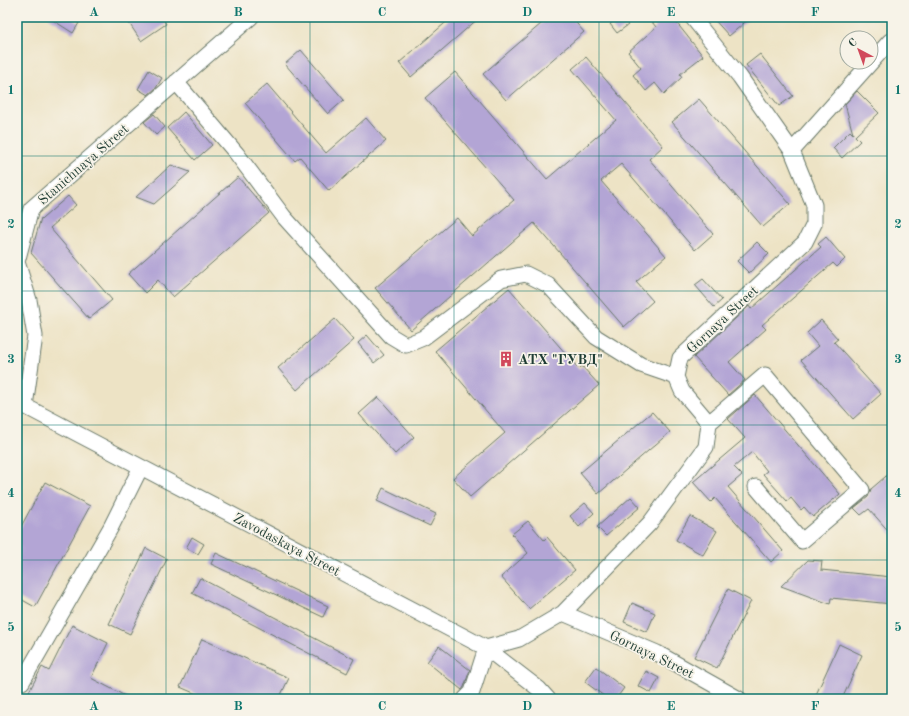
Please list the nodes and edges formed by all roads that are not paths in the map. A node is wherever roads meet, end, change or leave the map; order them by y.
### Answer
1 (251, 17) edge
2 (692, 17) edge
3 (890, 41) dead end
4 (176, 82) junction
5 (792, 151) junction
6 (676, 377) junction
7 (21, 404) edge
8 (709, 423) junction
9 (141, 467) junction
10 (756, 487) dead end
11 (563, 613) junction
12 (486, 648) junction
13 (22, 682) dead end
14 (465, 699) edge
15 (548, 699) edge
16 (739, 699) edge

1 - 4 street, Stanichnaya Street
2 - 5 street, Gornaya Street
3 - 5 street
4 - 6 street
4 - 7 street, Stanichnaya Street
5 - 6 street, Gornaya Street
6 - 8 street
7 - 9 street, Zavodaskaya Street
8 - 10 street
8 - 11 street
9 - 12 street, Zavodaskaya Street
9 - 13 street
11 - 12 street
11 - 16 street, Gornaya Street
12 - 14 street
12 - 15 street, Zavodaskaya Street

